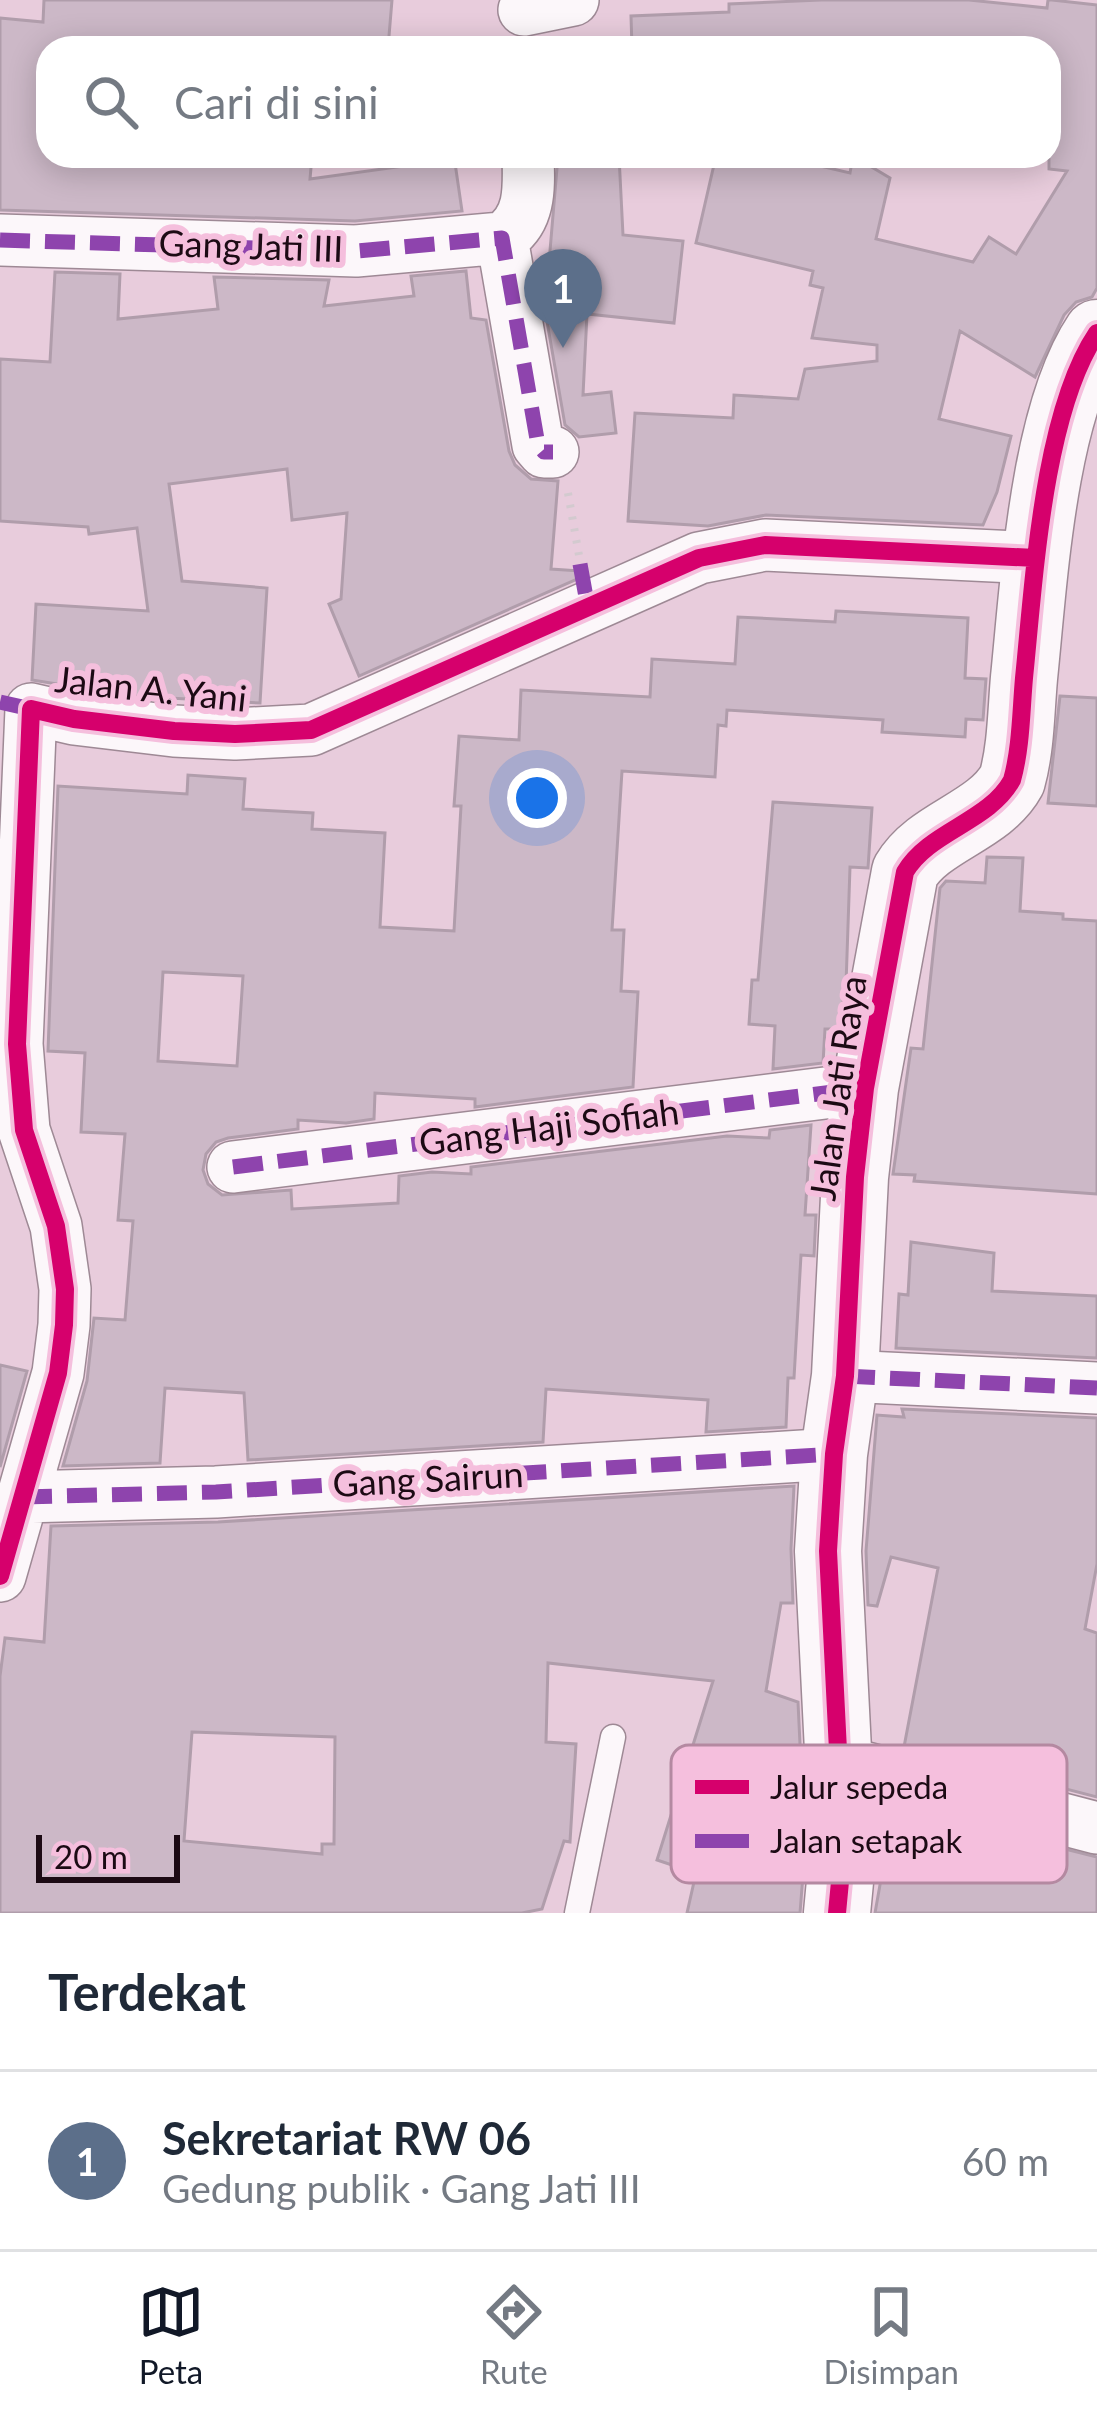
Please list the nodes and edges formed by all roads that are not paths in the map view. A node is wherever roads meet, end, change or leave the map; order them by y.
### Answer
1 (527, 168) edge
2 (502, 238) junction
3 (0, 240) edge
4 (1097, 333) edge
5 (553, 452) road end
6 (1036, 558) junction
7 (15, 706) edge
8 (865, 1088) junction
9 (12, 1129) edge
10 (233, 1167) dead end
11 (845, 1376) junction
12 (1097, 1388) edge
13 (833, 1454) junction
14 (22, 1497) junction
15 (0, 1576) edge
16 (613, 1737) dead end
17 (838, 1745) edge
18 (1067, 1820) edge
19 (1097, 1828) edge
20 (842, 1883) edge
21 (577, 1913) edge
22 (837, 1913) edge

1 - 2 street
2 - 3 street, Gang Jati III
2 - 5 street
4 - 6 street, Jalan Jati Raya
6 - 7 street, Jalan A. Yani
6 - 8 street, Jalan Jati Raya
7 - 9 street, Jalan A. Yani
8 - 10 street, Gang Haji Sofiah
8 - 11 street, Jalan Jati Raya
9 - 14 street, Jalan A. Yani
11 - 12 street
11 - 13 street, Jalan Jati Raya
13 - 14 street, Gang Sairun
13 - 17 street, Jalan Jati Raya
14 - 15 street, Jalan A. Yani
16 - 21 lane
18 - 19 street
20 - 22 street, Jalan Jati Raya

